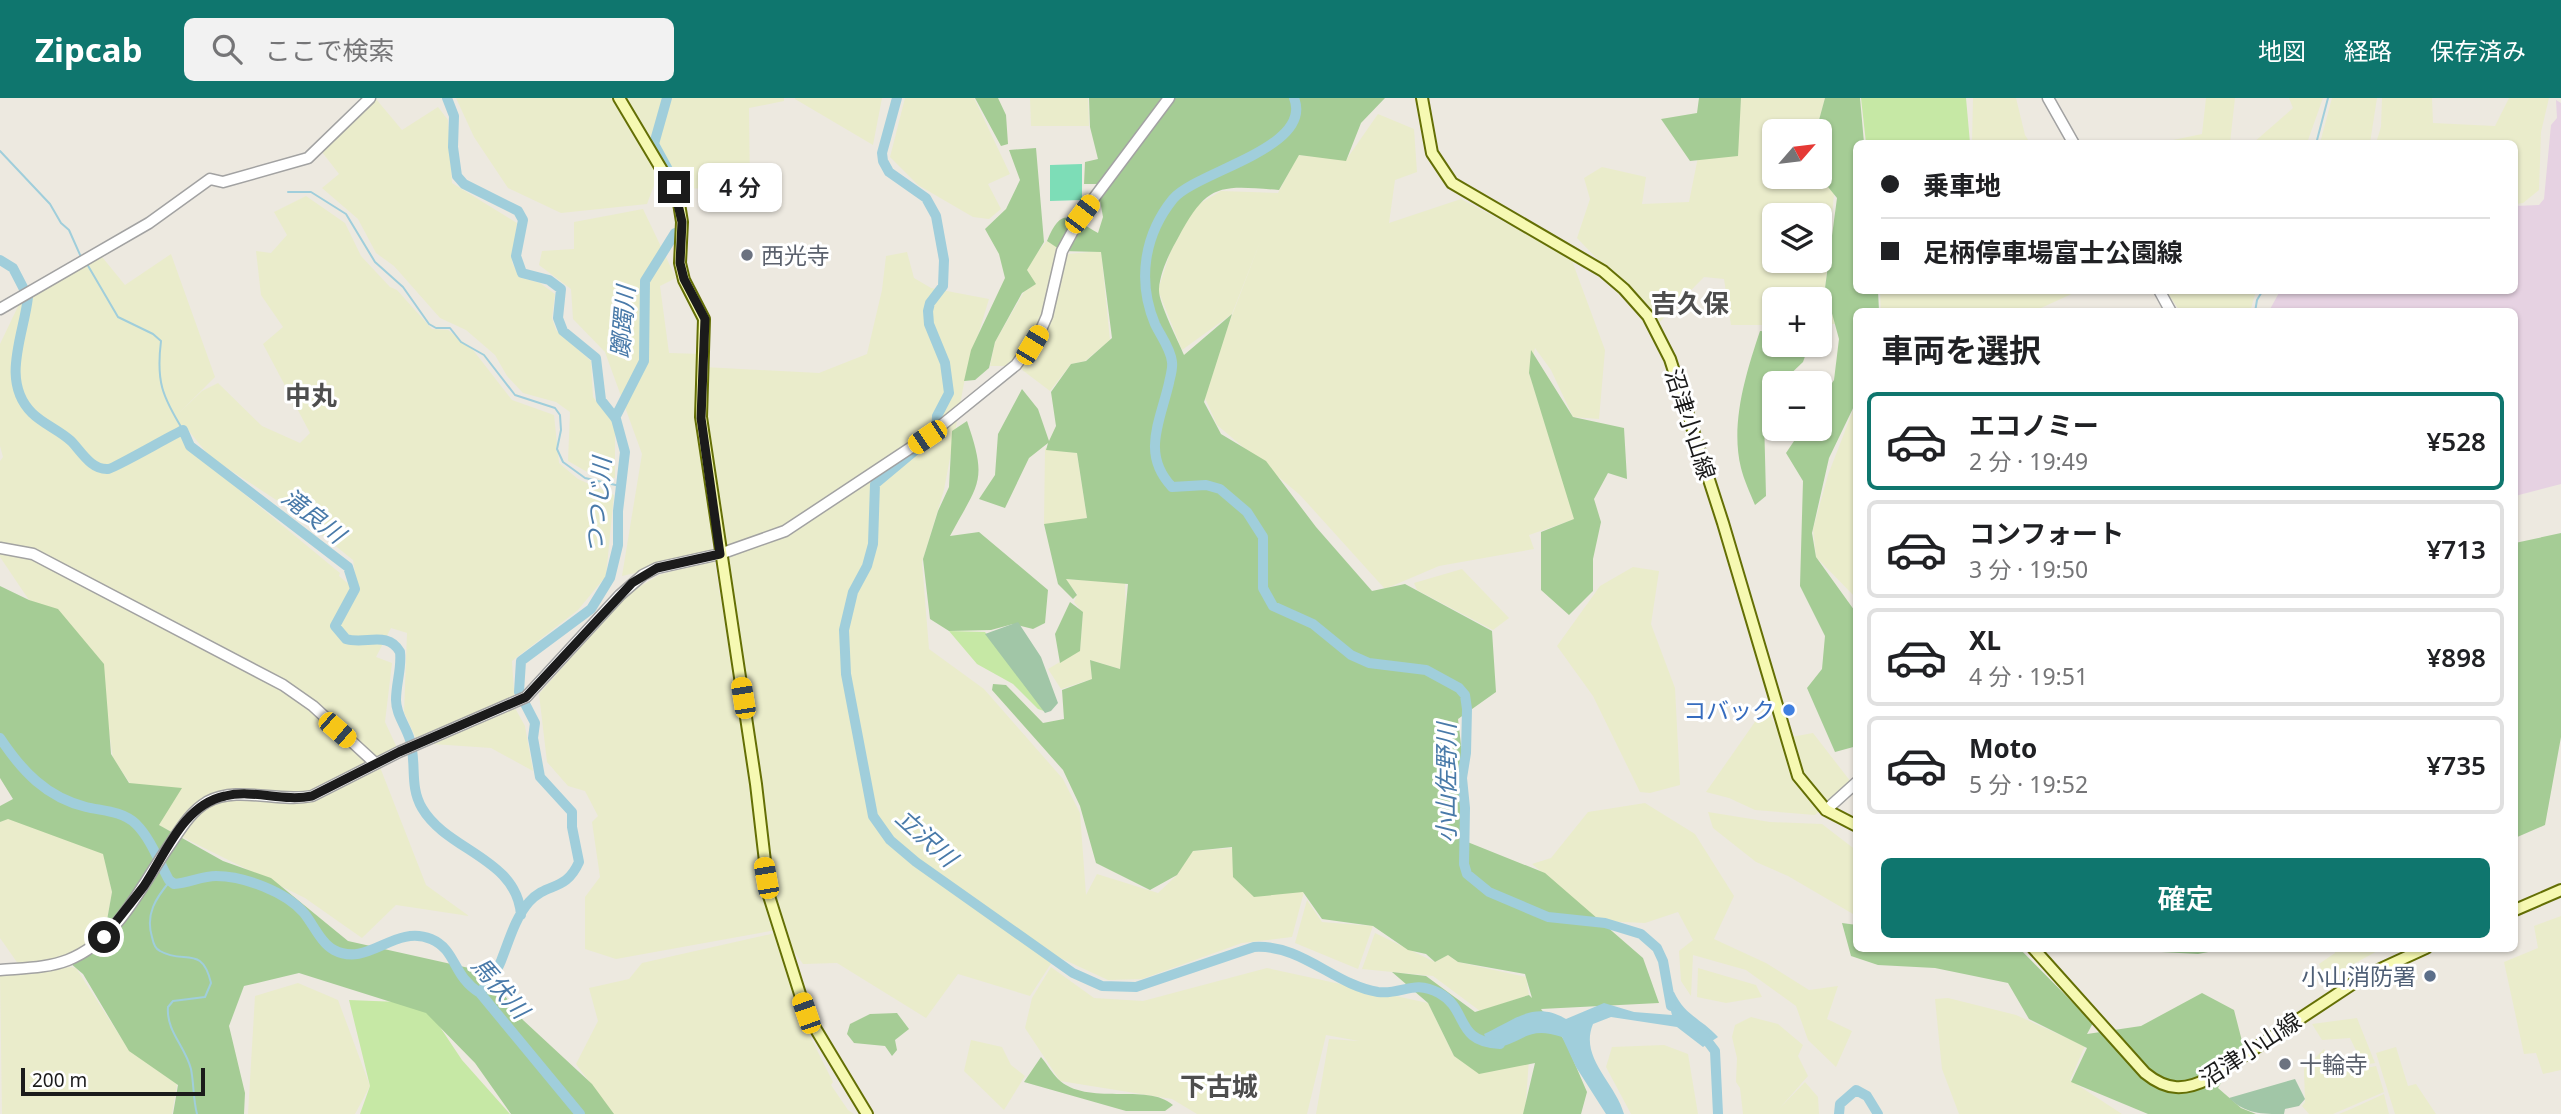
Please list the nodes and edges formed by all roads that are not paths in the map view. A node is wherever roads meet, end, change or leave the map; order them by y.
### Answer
1 (370, 98) edge
2 (619, 98) edge
3 (1169, 98) edge
4 (1422, 98) edge
5 (2048, 98) edge
6 (2072, 140) edge
7 (0, 309) edge
8 (0, 548) edge
9 (720, 554) junction
10 (375, 763) junction
11 (1853, 786) edge
12 (1826, 810) junction
13 (1853, 824) edge
14 (2561, 890) edge
15 (2518, 910) edge
16 (2037, 952) edge
17 (2418, 952) edge
18 (0, 970) edge
19 (867, 1114) edge

1 - 7 street
2 - 9 main road
3 - 9 street
4 - 12 main road, 沼津小山線
5 - 6 street
8 - 10 street
9 - 10 street
9 - 19 main road
10 - 18 street
11 - 12 street
12 - 13 main road, 沼津小山線
14 - 15 main road
16 - 17 main road, 沼津小山線

